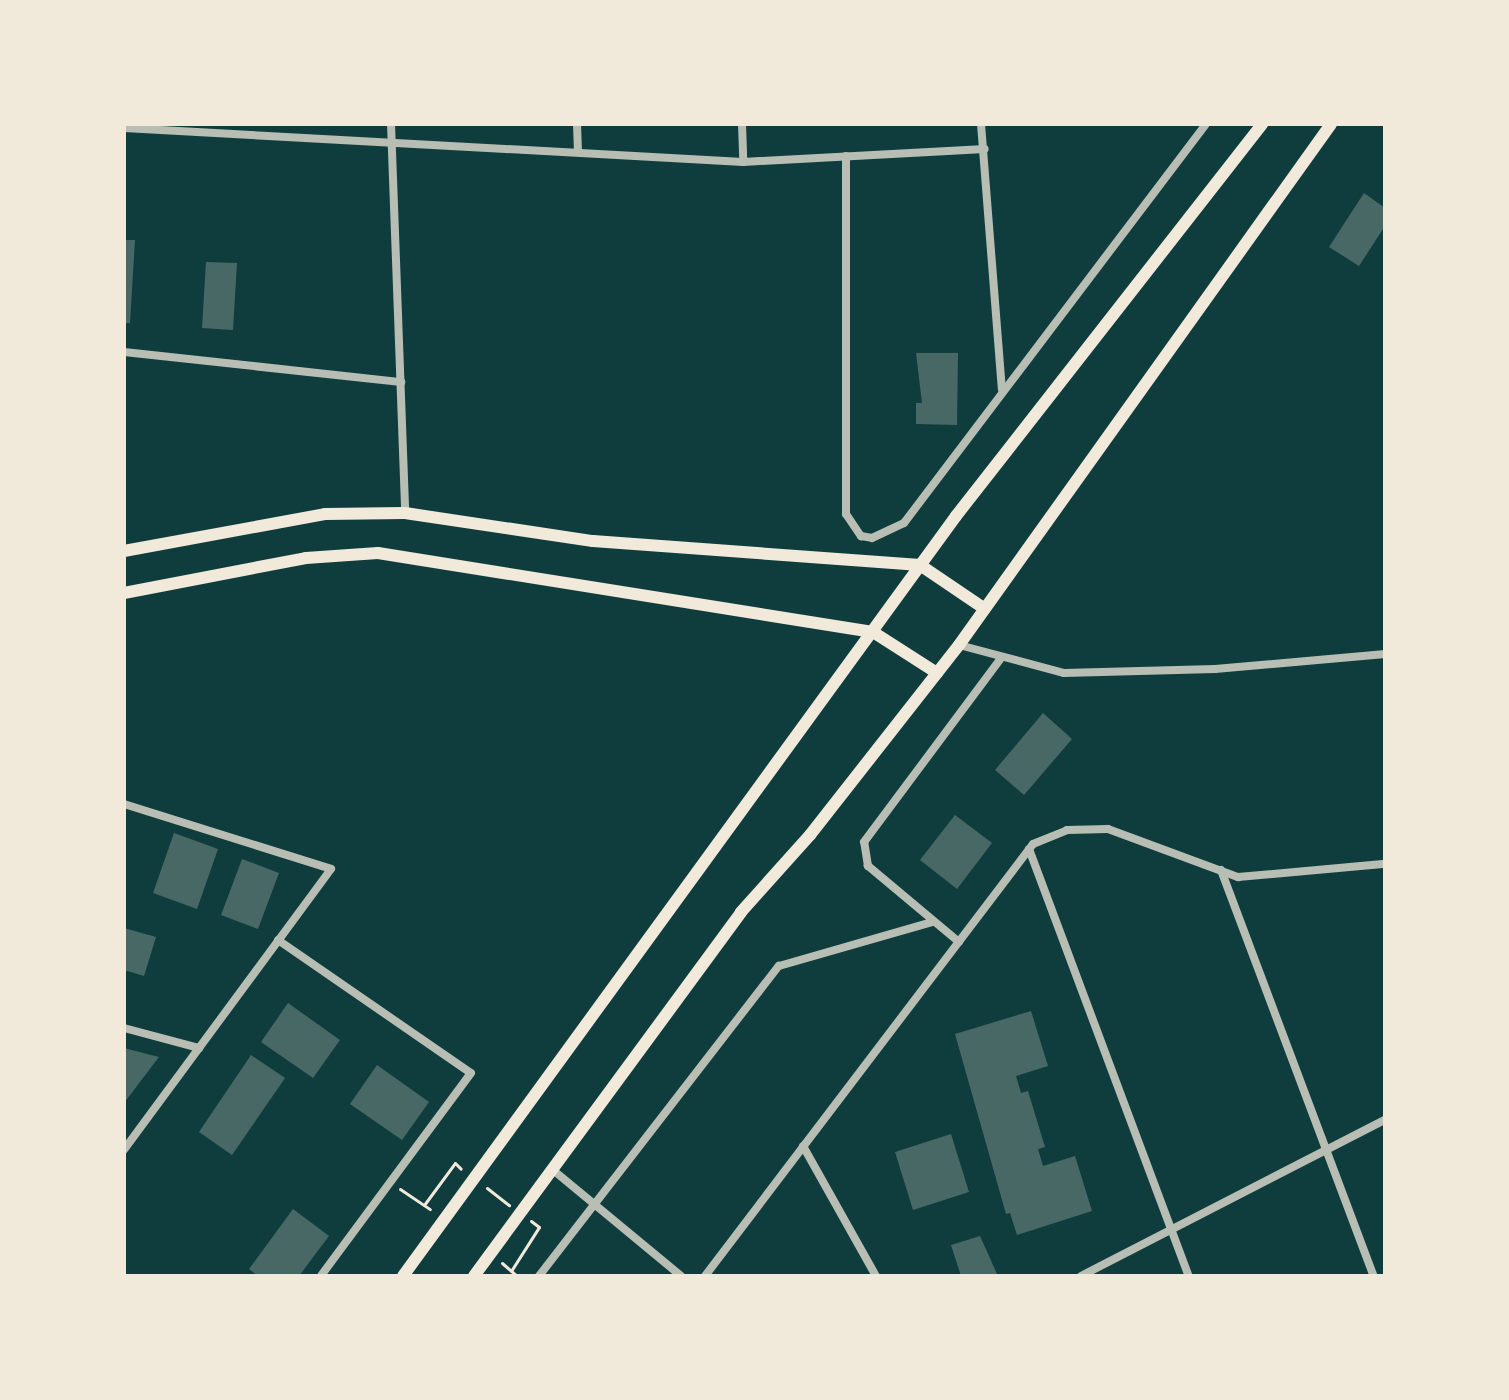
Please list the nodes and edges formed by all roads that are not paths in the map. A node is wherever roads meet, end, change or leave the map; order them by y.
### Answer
1 (391, 124) edge
2 (577, 124) edge
3 (742, 124) edge
4 (981, 124) edge
5 (1206, 124) edge
6 (1262, 124) edge
7 (1331, 124) edge
8 (124, 128) edge
9 (392, 141) junction
10 (985, 149) junction
11 (578, 152) junction
12 (846, 156) junction
13 (743, 162) junction
14 (124, 352) edge
15 (401, 382) junction
16 (1002, 390) junction
17 (405, 513) junction
18 (124, 551) edge
19 (920, 565) junction
20 (124, 593) edge
21 (985, 609) junction
22 (873, 632) junction
23 (959, 645) junction
24 (1385, 654) edge
25 (1001, 658) junction
26 (937, 673) junction
27 (124, 804) edge
28 (1029, 849) junction
29 (1385, 864) edge
30 (1221, 870) junction
31 (932, 922) junction
32 (278, 940) junction
33 (959, 942) junction
34 (124, 1028) edge
35 (199, 1048) junction
36 (1385, 1120) edge
37 (803, 1146) junction
38 (124, 1150) edge
39 (1327, 1150) junction
40 (553, 1170) junction
41 (593, 1202) junction
42 (1172, 1229) junction
43 (321, 1276) edge
44 (403, 1276) edge
45 (474, 1276) edge
46 (539, 1276) edge
47 (681, 1276) edge
48 (705, 1276) edge
49 (876, 1276) edge
50 (1081, 1276) edge
51 (1189, 1276) edge
52 (1374, 1276) edge

1 - 9 street
2 - 11 street
3 - 13 street
4 - 10 street
5 - 16 street
6 - 19 highway
7 - 21 highway
8 - 9 street
9 - 11 street
9 - 15 street
10 - 12 street
10 - 16 street
11 - 13 street
12 - 13 street
12 - 16 street
14 - 15 street
15 - 17 street
17 - 18 highway
17 - 19 highway
19 - 21 highway
19 - 22 highway
20 - 22 highway
21 - 23 highway
22 - 26 highway
22 - 44 highway
23 - 25 street
23 - 26 highway
24 - 25 street
25 - 31 street
26 - 40 highway
27 - 32 street
28 - 30 street
28 - 33 street
28 - 42 street
29 - 30 street
30 - 39 street
31 - 33 street
31 - 41 street
32 - 35 street
32 - 43 street
33 - 37 street
34 - 35 street
35 - 38 street
36 - 39 street
37 - 48 street
37 - 49 street
39 - 42 street
39 - 52 street
40 - 41 street
40 - 45 highway
41 - 46 street
41 - 47 street
42 - 50 street
42 - 51 street

